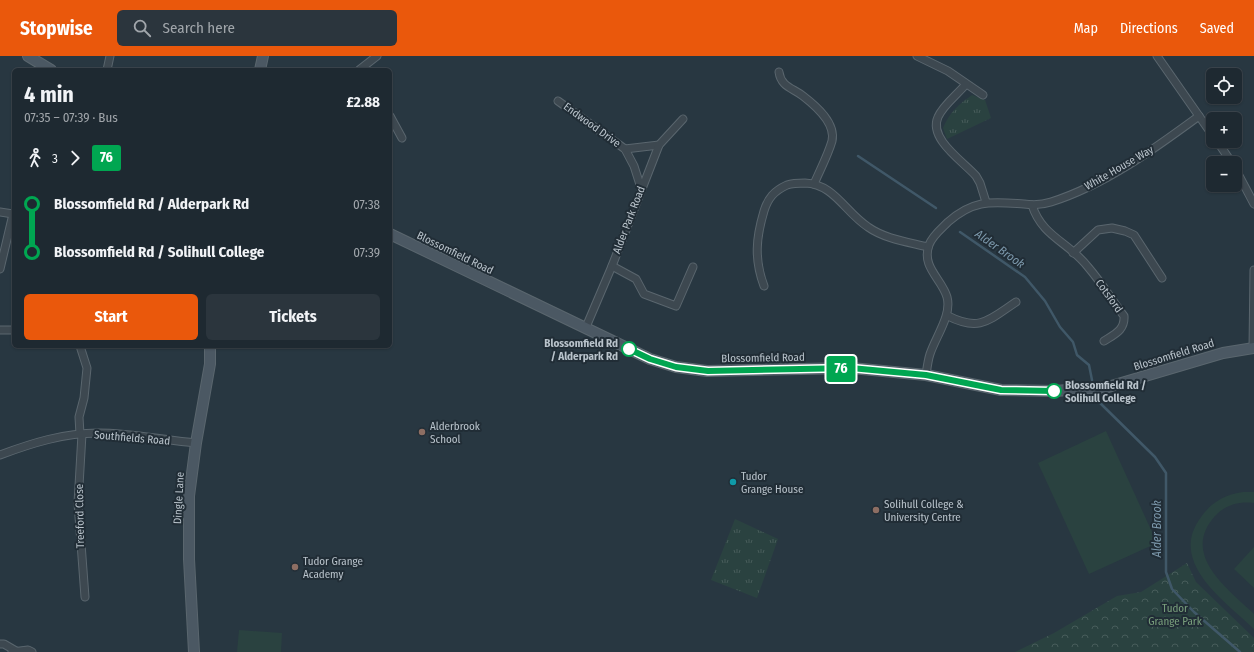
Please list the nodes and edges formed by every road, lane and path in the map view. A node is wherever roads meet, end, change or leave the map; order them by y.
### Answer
1 (28, 56) edge
2 (110, 56) edge
3 (263, 56) edge
4 (377, 56) edge
5 (917, 56) edge
6 (1158, 56) edge
7 (48, 68) edge
8 (108, 68) edge
9 (260, 68) edge
10 (362, 68) edge
11 (778, 72) dead end
12 (966, 84) junction
13 (983, 95) dead end
14 (558, 101) dead end
15 (1199, 116) junction
16 (683, 118) dead end
17 (392, 120) edge
18 (1206, 126) edge
19 (402, 138) dead end
20 (659, 145) junction
21 (625, 149) junction
22 (1242, 181) edge
23 (814, 184) junction
24 (641, 188) junction
25 (986, 202) junction
26 (1254, 204) edge
27 (1032, 205) junction
28 (0, 212) edge
29 (12, 214) edge
30 (12, 218) edge
31 (392, 235) edge
32 (928, 247) junction
33 (1073, 253) junction
34 (612, 266) junction
35 (693, 268) dead end
36 (0, 269) edge
37 (1254, 270) edge
38 (1162, 278) dead end
39 (764, 286) dead end
40 (1016, 302) dead end
41 (948, 316) junction
42 (586, 328) junction
43 (0, 330) edge
44 (12, 330) edge
45 (1104, 341) dead end
46 (81, 348) edge
47 (210, 348) edge
48 (1253, 348) edge
49 (926, 375) junction
50 (81, 434) junction
51 (196, 444) junction
52 (0, 455) edge
53 (85, 597) dead end
54 (0, 644) edge
55 (14, 651) edge
56 (32, 652) edge
57 (194, 652) edge

1 - 7 main road
2 - 8 street
3 - 9 main road
4 - 10 street
5 - 12 street
6 - 15 street
11 - 23 street
12 - 13 street
12 - 25 street
14 - 21 street, Endwood Drive
15 - 18 street
15 - 27 street, White House Way
16 - 20 street, Alder Park Road
17 - 19 street
20 - 21 street, Endwood Drive
20 - 24 street, Alder Park Road
21 - 24 street, Endwood Drive
22 - 26 street
23 - 32 street
23 - 39 street
24 - 34 street, Alder Park Road
25 - 27 street, White House Way
25 - 32 street, White House Way
27 - 33 street
28 - 29 street
30 - 36 street
31 - 42 main road, Blossomfield Road
32 - 41 street
33 - 38 street
33 - 45 street, Cotsford
34 - 35 street
34 - 42 street, Alder Park Road
37 - 48 street
40 - 41 street
41 - 49 street
42 - 49 main road, Blossomfield Road
43 - 44 street
46 - 50 street, Treeford Close
47 - 51 main road, Dingle Lane
48 - 49 main road, Blossomfield Road
50 - 51 street, Southfields Road
50 - 52 street, Southfields Road
50 - 53 street, Treeford Close
51 - 57 main road, Dingle Lane
54 - 55 street
55 - 56 street

